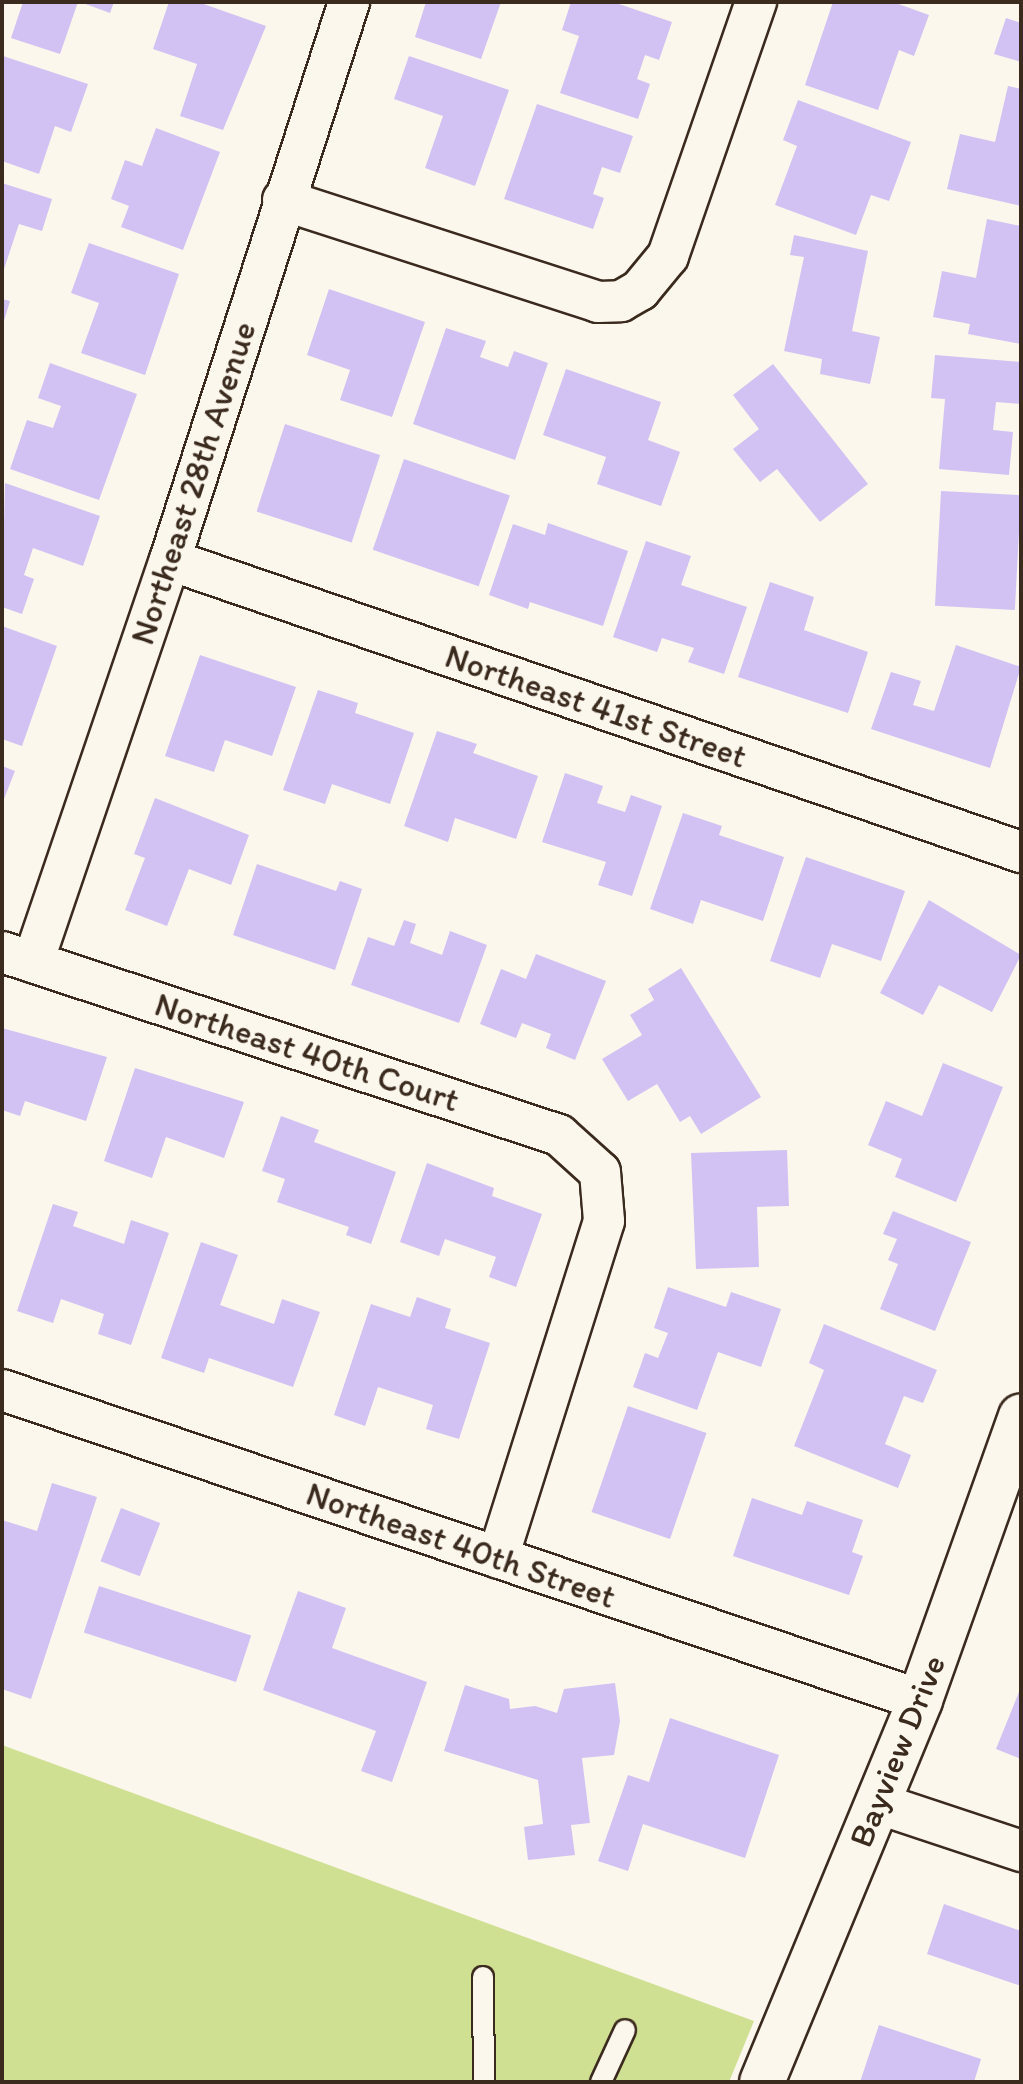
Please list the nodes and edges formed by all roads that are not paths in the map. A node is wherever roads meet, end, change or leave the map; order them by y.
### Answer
1 (349, 2) edge
2 (756, 2) edge
3 (283, 200) junction
4 (170, 560) junction
5 (1021, 852) edge
6 (17, 957) edge
7 (2, 1390) edge
8 (1021, 1416) edge
9 (498, 1558) junction
10 (920, 1700) junction
11 (877, 1803) junction
12 (1021, 1851) edge
13 (483, 1977) dead end
14 (625, 2030) dead end
15 (484, 2082) edge
16 (601, 2082) edge
17 (762, 2082) edge

1 - 3 street, Northeast 28th Avenue
2 - 3 street
3 - 4 street, Northeast 28th Avenue
4 - 5 street, Northeast 41st Street
4 - 6 street, Northeast 28th Avenue
6 - 9 street, Northeast 40th Court
7 - 9 street, Northeast 40th Street
8 - 10 street, Bayview Drive
9 - 10 street, Northeast 40th Street
10 - 11 street, Bayview Drive
11 - 12 street
11 - 17 street, Bayview Drive
13 - 15 lane
14 - 16 lane

